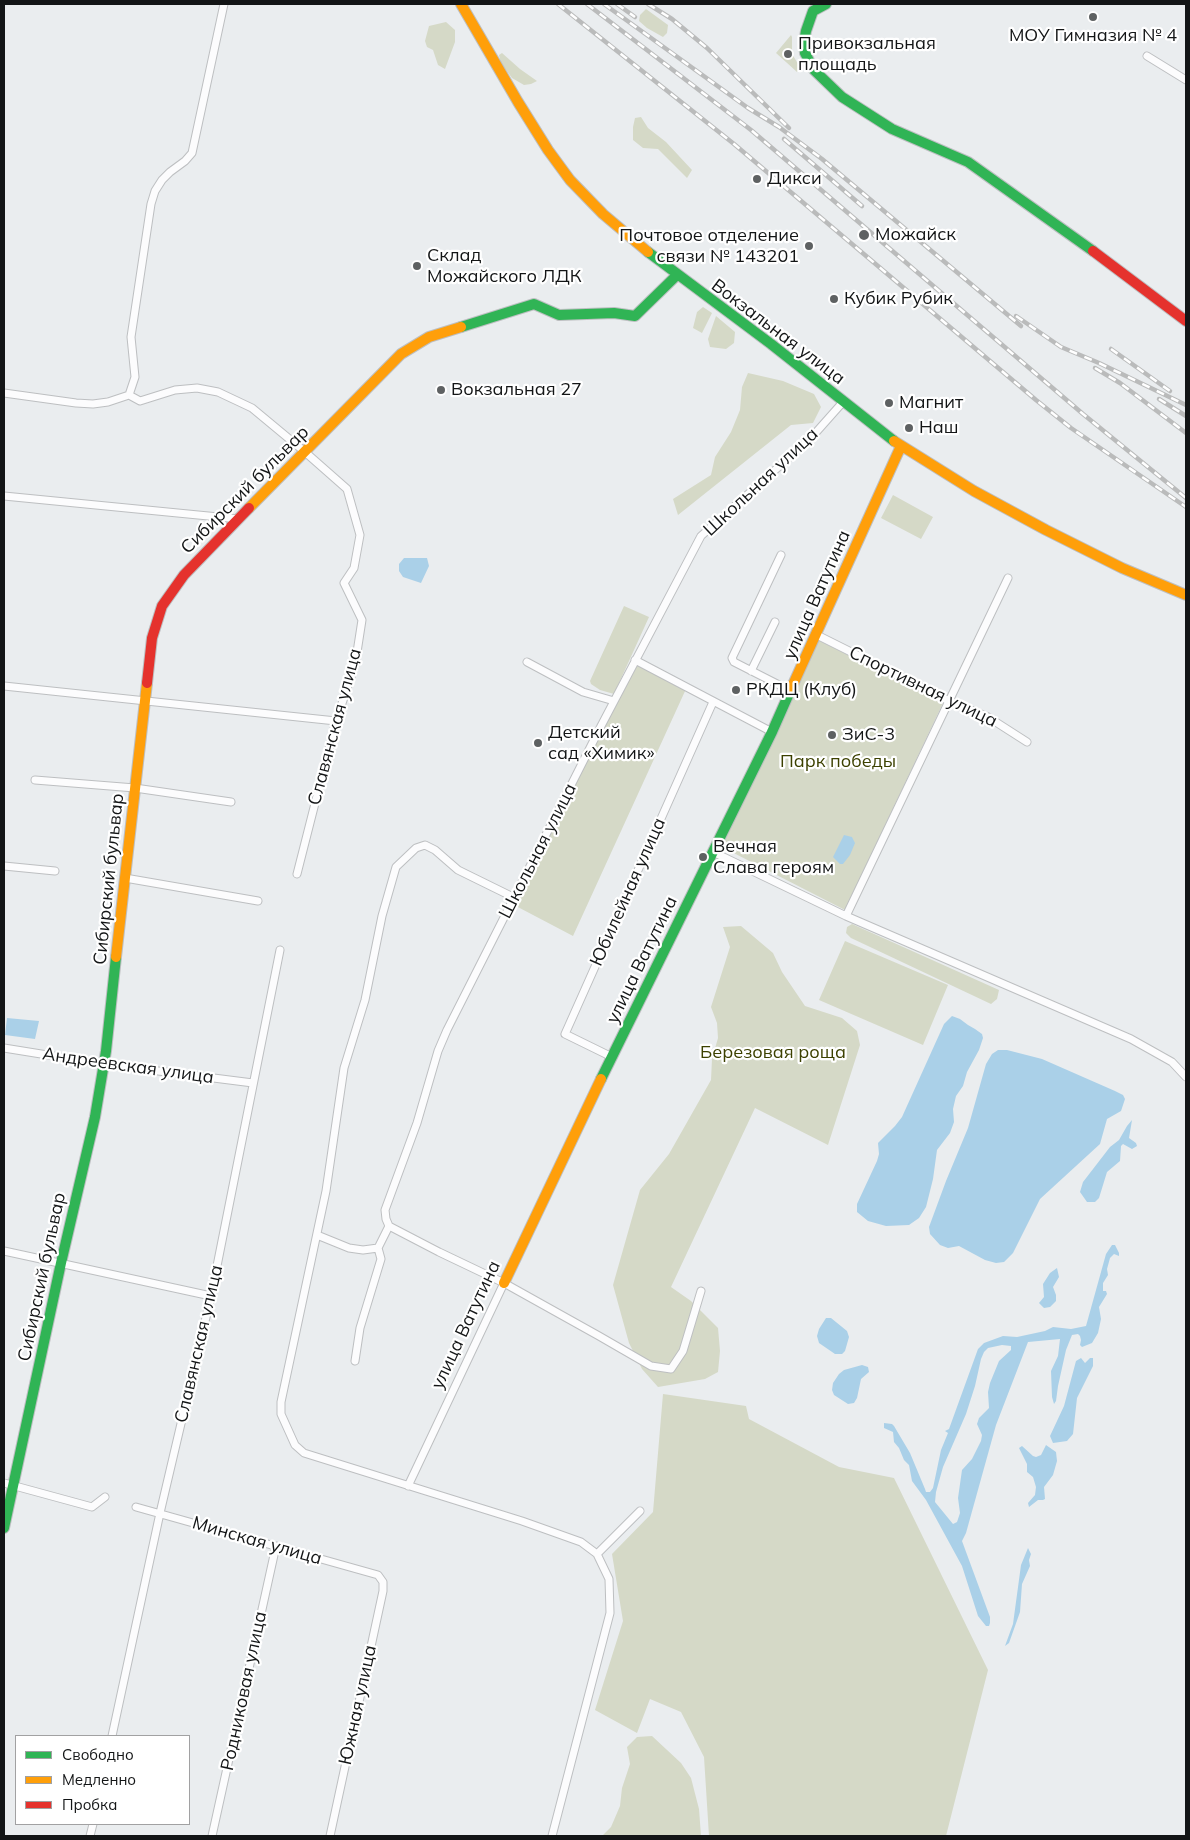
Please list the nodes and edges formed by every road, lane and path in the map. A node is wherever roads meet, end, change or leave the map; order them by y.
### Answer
1 (224, 4) edge
2 (461, 4) edge
3 (818, 7) edge
4 (1147, 56) dead end
5 (1186, 80) edge
6 (677, 276) junction
7 (1186, 321) edge
8 (4, 393) edge
9 (129, 395) junction
10 (843, 402) junction
11 (901, 446) junction
12 (305, 452) junction
13 (4, 496) edge
14 (239, 519) junction
15 (781, 556) dead end
16 (1008, 578) dead end
17 (1185, 596) edge
18 (775, 622) dead end
19 (817, 635) junction
20 (635, 660) junction
21 (527, 662) dead end
22 (751, 671) junction
23 (4, 686) edge
24 (791, 691) junction
25 (614, 700) junction
26 (949, 701) junction
27 (145, 702) junction
28 (713, 702) junction
29 (336, 722) junction
30 (772, 732) junction
31 (1027, 742) dead end
32 (34, 780) dead end
33 (135, 788) junction
34 (231, 802) dead end
35 (713, 852) junction
36 (4, 866) edge
37 (54, 871) dead end
38 (297, 874) dead end
39 (125, 878) junction
40 (514, 898) junction
41 (258, 901) dead end
42 (846, 916) junction
43 (280, 950) dead end
44 (4, 1048) edge
45 (612, 1057) junction
46 (103, 1064) junction
47 (1186, 1077) edge
48 (253, 1083) junction
49 (389, 1226) junction
50 (317, 1235) junction
51 (378, 1248) junction
52 (4, 1250) edge
53 (61, 1263) junction
54 (504, 1283) junction
55 (701, 1291) dead end
56 (211, 1296) junction
57 (355, 1361) dead end
58 (9, 1485) edge
59 (408, 1486) junction
60 (106, 1497) dead end
61 (136, 1507) dead end
62 (640, 1511) dead end
63 (160, 1513) junction
64 (4, 1528) edge
65 (276, 1546) junction
66 (597, 1554) junction
67 (378, 1575) joint
68 (112, 1735) edge
69 (212, 1836) edge
70 (330, 1836) edge
71 (552, 1836) edge

1 - 9 street
2 - 6 street, Вокзальная улица
3 - 7 street
4 - 5 street
6 - 10 street, Вокзальная улица
6 - 12 street, Сибирский бульвар
8 - 9 street, Славянская улица
9 - 12 street, Славянская улица
10 - 11 street, Вокзальная улица
10 - 20 street, Школьная улица
11 - 17 street, Вокзальная улица
11 - 19 street, улица Ватутина
12 - 14 street, Сибирский бульвар
12 - 29 street, Славянская улица
13 - 14 street
14 - 27 street, Сибирский бульвар
15 - 22 street
16 - 26 street
18 - 22 street
19 - 24 street, улица Ватутина
19 - 26 street, Спортивная улица
20 - 25 street, Школьная улица
20 - 28 street
21 - 25 street
22 - 24 street
23 - 27 street
24 - 30 street, улица Ватутина
25 - 40 street, Школьная улица
26 - 31 street, Спортивная улица
26 - 42 street
27 - 29 street
27 - 33 street, Сибирский бульвар
28 - 30 street
28 - 45 street, Юбилейная улица
29 - 38 street, Славянская улица
30 - 35 street, улица Ватутина
32 - 33 street
33 - 34 street
33 - 39 street, Сибирский бульвар
35 - 42 street
35 - 45 street, улица Ватутина
36 - 37 street
39 - 41 street
39 - 46 street, Сибирский бульвар
40 - 49 street, Школьная улица
40 - 50 street
42 - 47 street
43 - 48 street, Славянская улица
44 - 46 street, Андреевская улица
45 - 54 street, улица Ватутина
46 - 48 street, Андреевская улица
46 - 53 street, Сибирский бульвар
48 - 56 street, Славянская улица
49 - 51 street
49 - 54 street
50 - 51 street
50 - 59 street
51 - 57 street
52 - 53 street
53 - 56 street
53 - 58 street, Сибирский бульвар
54 - 55 street
54 - 59 street, улица Ватутина
56 - 63 street, Славянская улица
58 - 60 street
58 - 64 street, Сибирский бульвар
59 - 66 street
61 - 63 street, Минская улица
62 - 66 street
63 - 65 street, Минская улица
63 - 68 street, Славянская улица
65 - 67 street, Минская улица
65 - 69 street, Родниковая улица
66 - 71 street
67 - 70 street, Южная улица

